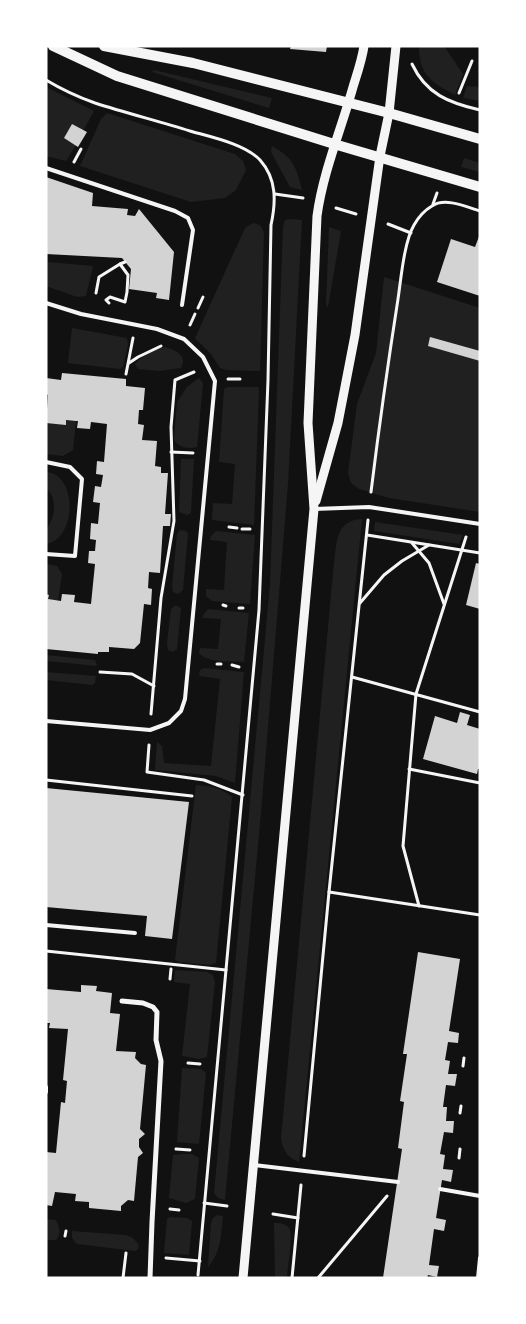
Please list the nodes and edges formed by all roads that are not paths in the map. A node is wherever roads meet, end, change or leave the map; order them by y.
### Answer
1 (53, 46) edge
2 (104, 46) edge
3 (364, 46) edge
4 (396, 46) edge
5 (348, 104) junction
6 (389, 113) junction
7 (480, 139) edge
8 (334, 144) junction
9 (380, 156) junction
10 (46, 168) edge
11 (480, 187) edge
12 (46, 304) edge
13 (182, 305) dead end
14 (46, 462) edge
15 (314, 509) junction
16 (480, 524) edge
17 (46, 554) edge
18 (46, 721) edge
19 (46, 925) edge
20 (135, 933) dead end
21 (122, 1001) dead end
22 (46, 1087) edge
23 (46, 1092) edge
24 (254, 1165) junction
25 (398, 1182) road end
26 (440, 1189) dead end
27 (480, 1196) edge
28 (480, 1258) edge
29 (150, 1278) edge
30 (243, 1278) edge
31 (478, 1278) edge

1 - 8 main road
2 - 5 main road
3 - 5 street
4 - 6 street
5 - 6 main road
5 - 8 street
6 - 7 main road
6 - 9 street
8 - 9 main road
8 - 15 street
9 - 11 main road
9 - 15 street
10 - 13 lane
12 - 18 lane
14 - 17 lane
15 - 16 lane
15 - 24 street
19 - 20 lane
21 - 29 street
22 - 23 lane
24 - 25 lane
24 - 30 street
26 - 27 lane
28 - 31 lane

